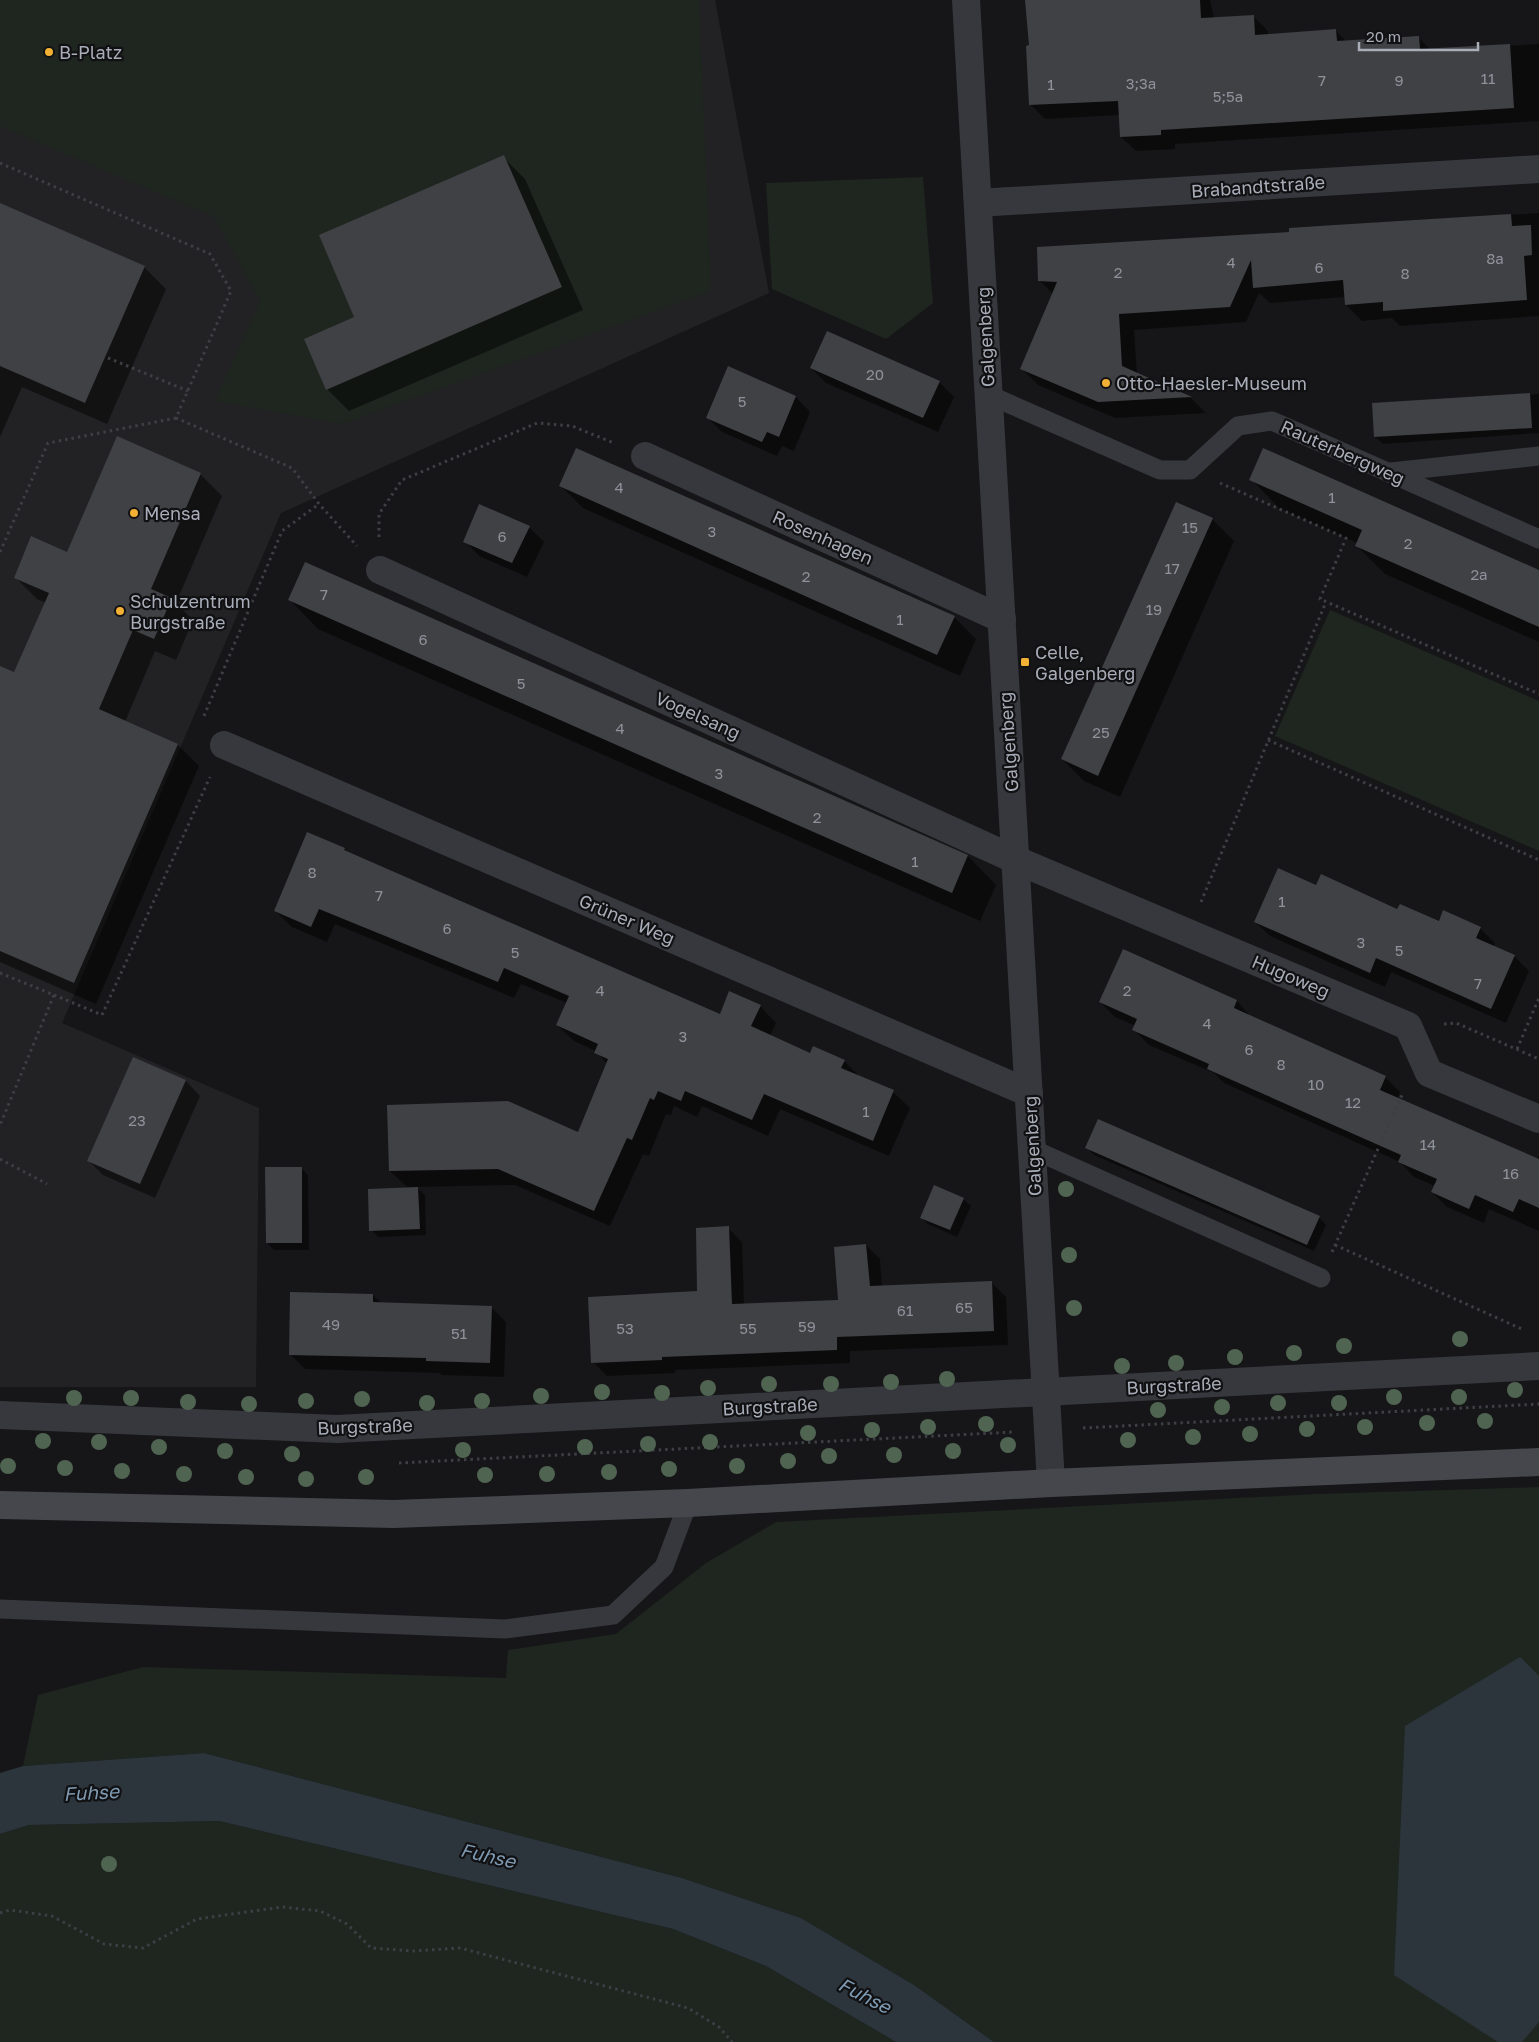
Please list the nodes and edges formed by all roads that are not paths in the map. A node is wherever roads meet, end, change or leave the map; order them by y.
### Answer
1 (966, 0) edge
2 (1539, 169) edge
3 (978, 203) junction
4 (989, 395) junction
5 (645, 456) road end
6 (1539, 456) edge
7 (1389, 472) junction
8 (1539, 539) edge
9 (380, 570) road end
10 (1002, 619) junction
11 (224, 745) dead end
12 (1016, 860) junction
13 (1029, 1093) junction
14 (1539, 1119) edge
15 (1032, 1149) junction
16 (1321, 1278) road end
17 (1539, 1366) edge
18 (1046, 1392) junction
19 (0, 1415) edge
20 (1539, 1462) edge
21 (1051, 1483) junction
22 (688, 1503) junction
23 (0, 1505) edge
24 (0, 1609) edge

1 - 3 street, Galgenberg
2 - 3 street, Brabandtstraße
3 - 4 street, Galgenberg
4 - 7 lane, Rauterbergweg
4 - 10 street, Galgenberg
5 - 10 street, Rosenhagen
6 - 7 lane
7 - 8 lane, Rauterbergweg
9 - 12 street, Vogelsang
10 - 12 street, Galgenberg
11 - 13 street, Grüner Weg
12 - 13 street, Galgenberg
12 - 14 street, Hugoweg
13 - 15 street, Galgenberg
15 - 16 lane
15 - 18 street, Galgenberg
17 - 18 street, Burgstraße
18 - 19 street, Burgstraße
18 - 21 street, Galgenberg
20 - 21 street
21 - 22 street
22 - 23 street
22 - 24 lane

